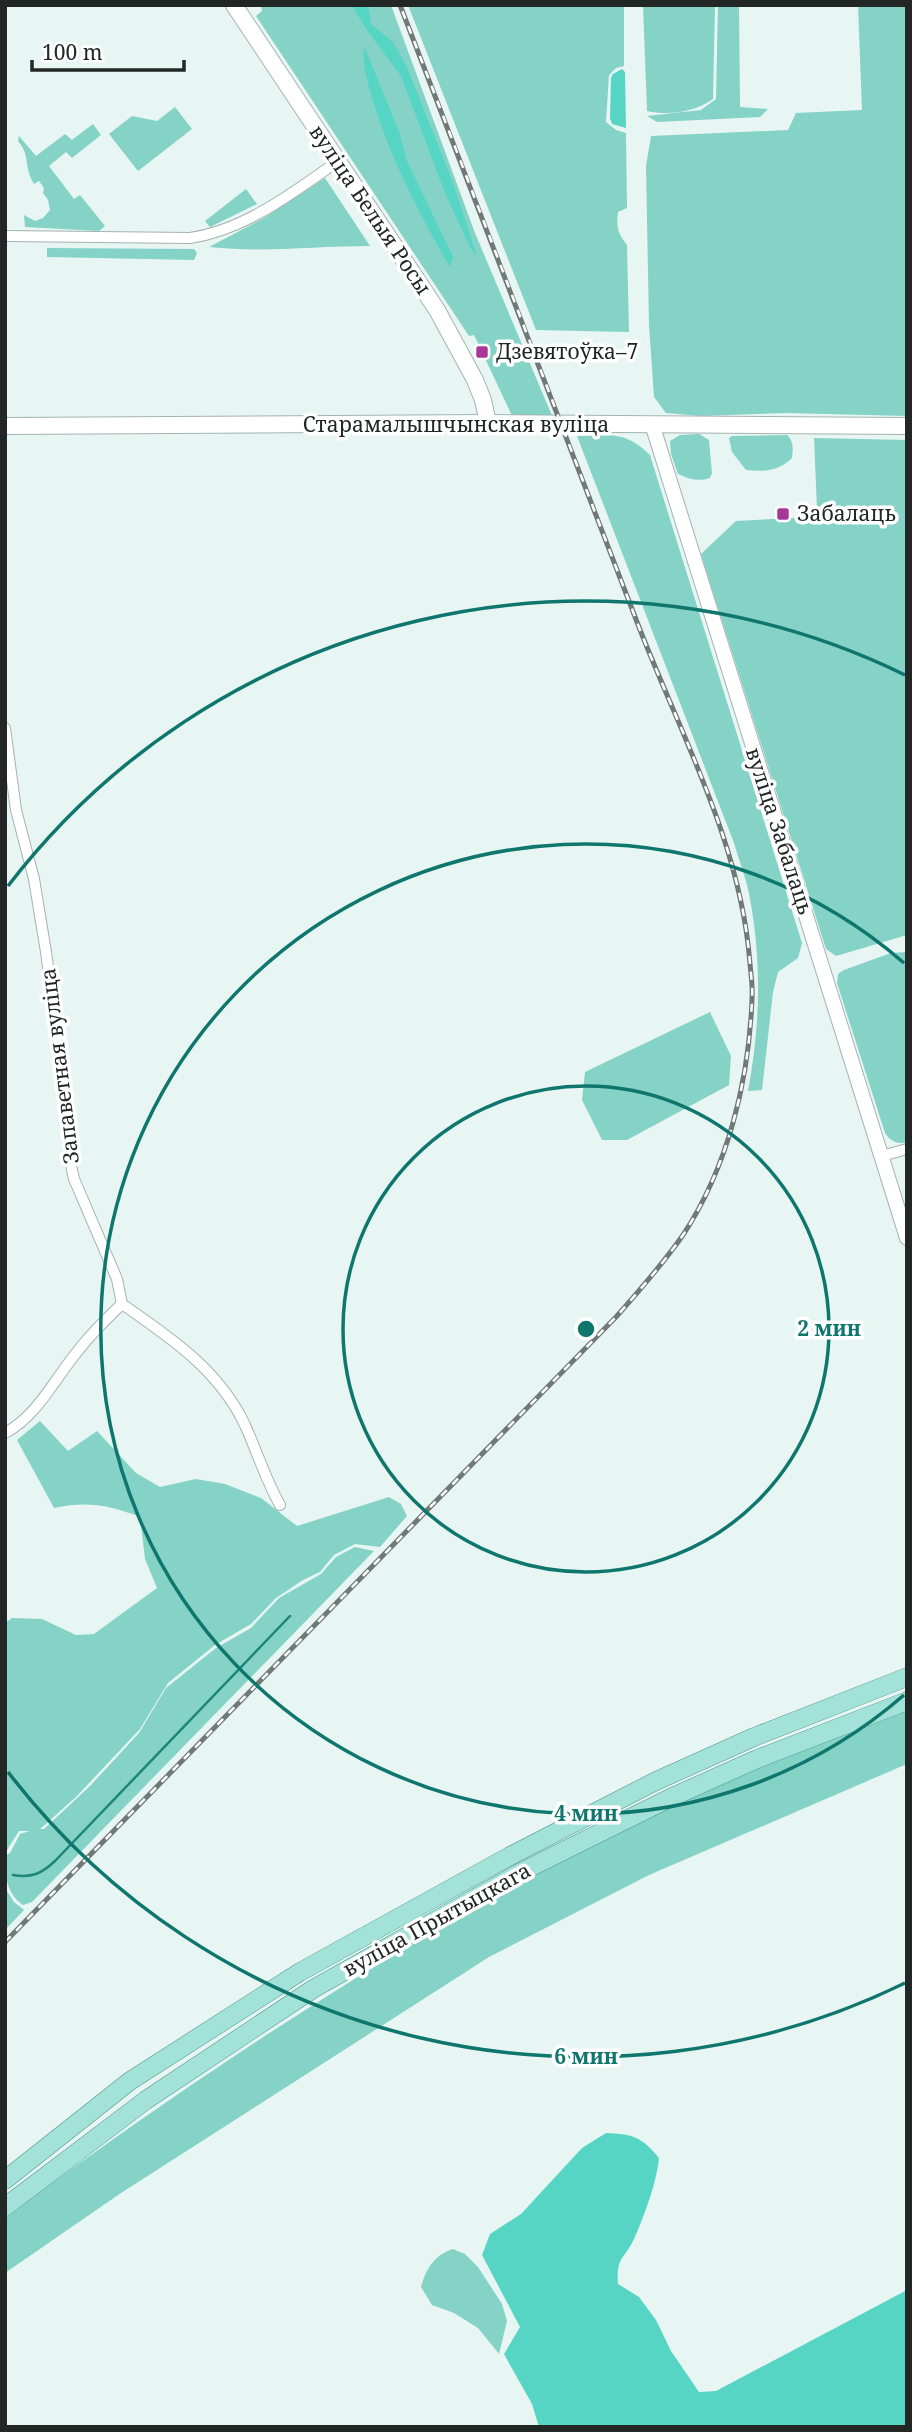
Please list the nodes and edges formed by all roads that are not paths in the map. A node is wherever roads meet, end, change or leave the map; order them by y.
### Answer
1 (234, 5) edge
2 (338, 161) junction
3 (5, 236) edge
4 (488, 423) junction
5 (652, 424) junction
6 (5, 426) edge
7 (907, 426) edge
8 (5, 728) edge
9 (907, 1149) edge
10 (882, 1156) junction
11 (907, 1238) edge
12 (122, 1304) junction
13 (5, 1433) edge
14 (280, 1505) dead end
15 (907, 1677) edge
16 (907, 1701) edge
17 (5, 2180) edge
18 (5, 2207) edge

1 - 2 main road, вуліца Белыя Росы
2 - 3 street
2 - 4 main road, вуліца Белыя Росы
4 - 5 main road, Старамалышчынская вуліца
4 - 6 main road, Старамалышчынская вуліца
5 - 7 main road, Старамалышчынская вуліца
5 - 10 street, вуліца Забалаць
8 - 12 street, Запаветная вуліца
9 - 10 street
10 - 11 street, вуліца Забалаць
12 - 13 street
12 - 14 street
15 - 17 main road, вуліца Прытыцкага
16 - 18 main road, вуліца Прытыцкага

